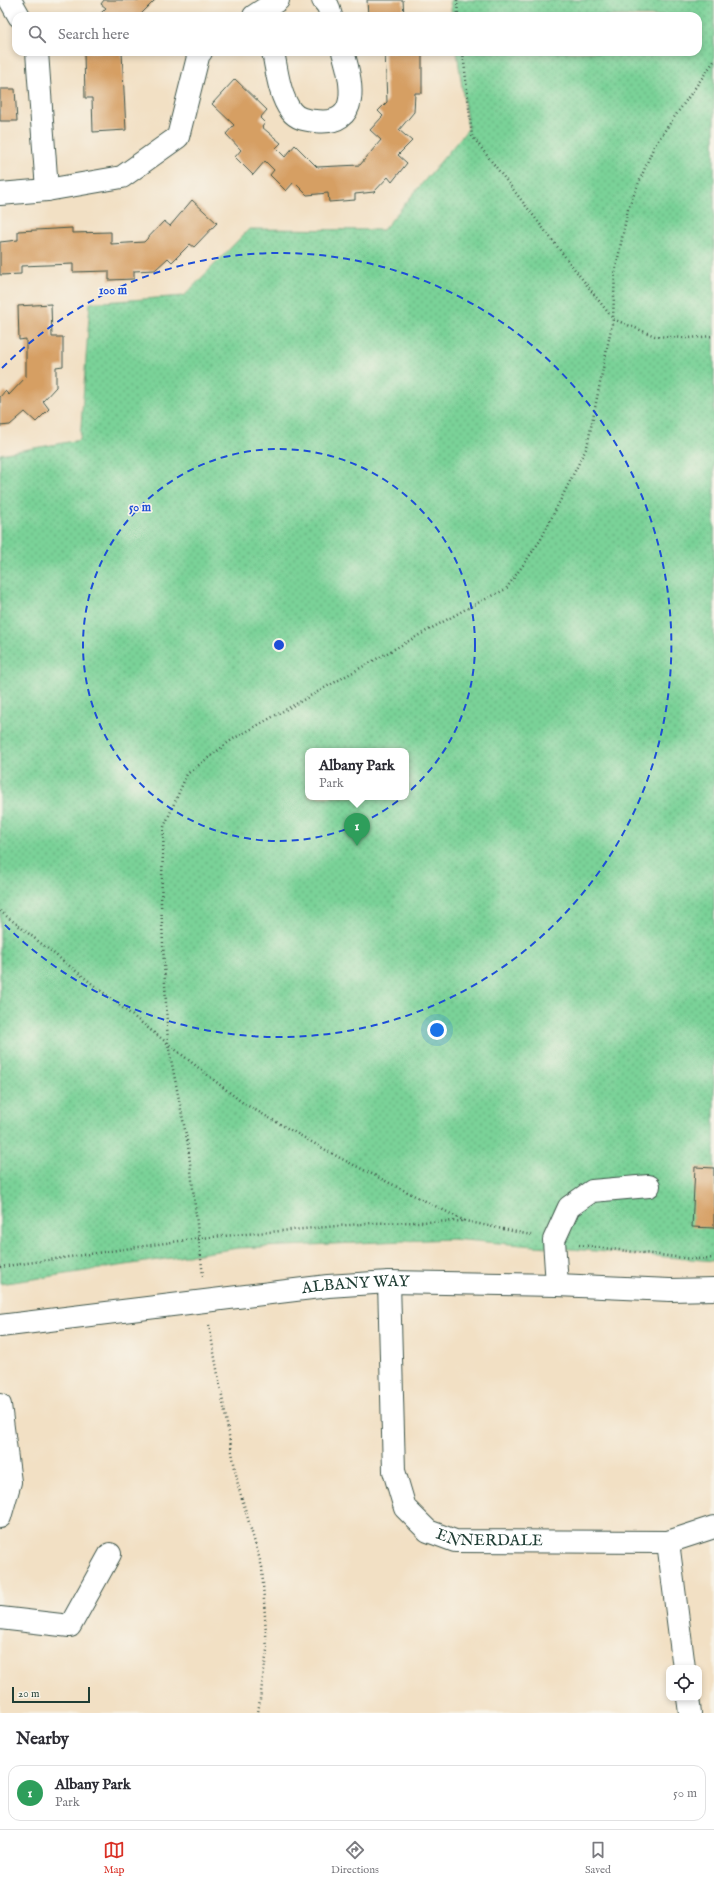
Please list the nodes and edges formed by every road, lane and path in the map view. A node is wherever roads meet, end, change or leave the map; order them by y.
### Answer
1 (10, 0) edge
2 (278, 0) edge
3 (323, 0) edge
4 (457, 0) edge
5 (18, 12) edge
6 (261, 12) edge
7 (330, 12) edge
8 (458, 12) edge
9 (37, 56) edge
10 (198, 56) edge
11 (274, 56) edge
12 (344, 56) edge
13 (463, 56) edge
14 (714, 60) edge
15 (47, 190) junction
16 (0, 194) edge
17 (613, 319) junction
18 (714, 336) edge
19 (0, 910) edge
20 (168, 1044) junction
21 (649, 1186) dead end
22 (465, 1221) junction
23 (200, 1238) junction
24 (554, 1240) junction
25 (714, 1258) edge
26 (0, 1267) edge
27 (389, 1282) junction
28 (557, 1285) junction
29 (714, 1289) edge
30 (205, 1301) junction
31 (0, 1326) edge
32 (0, 1405) edge
33 (0, 1517) edge
34 (714, 1527) edge
35 (668, 1542) junction
36 (110, 1554) dead end
37 (0, 1618) edge
38 (684, 1665) edge
39 (688, 1701) edge
40 (258, 1713) edge
41 (690, 1713) edge

1 - 5 street
2 - 6 street
3 - 7 street
4 - 8 path
9 - 15 street
10 - 15 street
11 - 12 street
13 - 17 path
14 - 17 path
15 - 16 street
17 - 18 path
17 - 20 path
19 - 20 path
20 - 22 path
20 - 23 path
21 - 24 street
22 - 23 path
22 - 24 path
23 - 26 path
23 - 30 path
24 - 25 path
24 - 28 street
27 - 28 street, ALBANY WAY
27 - 30 street, ALBANY WAY
27 - 35 street, ENNERDALE
28 - 29 street, ALBANY WAY
30 - 31 street, ALBANY WAY
30 - 40 path
32 - 33 street
34 - 35 street, ENNERDALE
35 - 38 street
36 - 37 street
39 - 41 street

